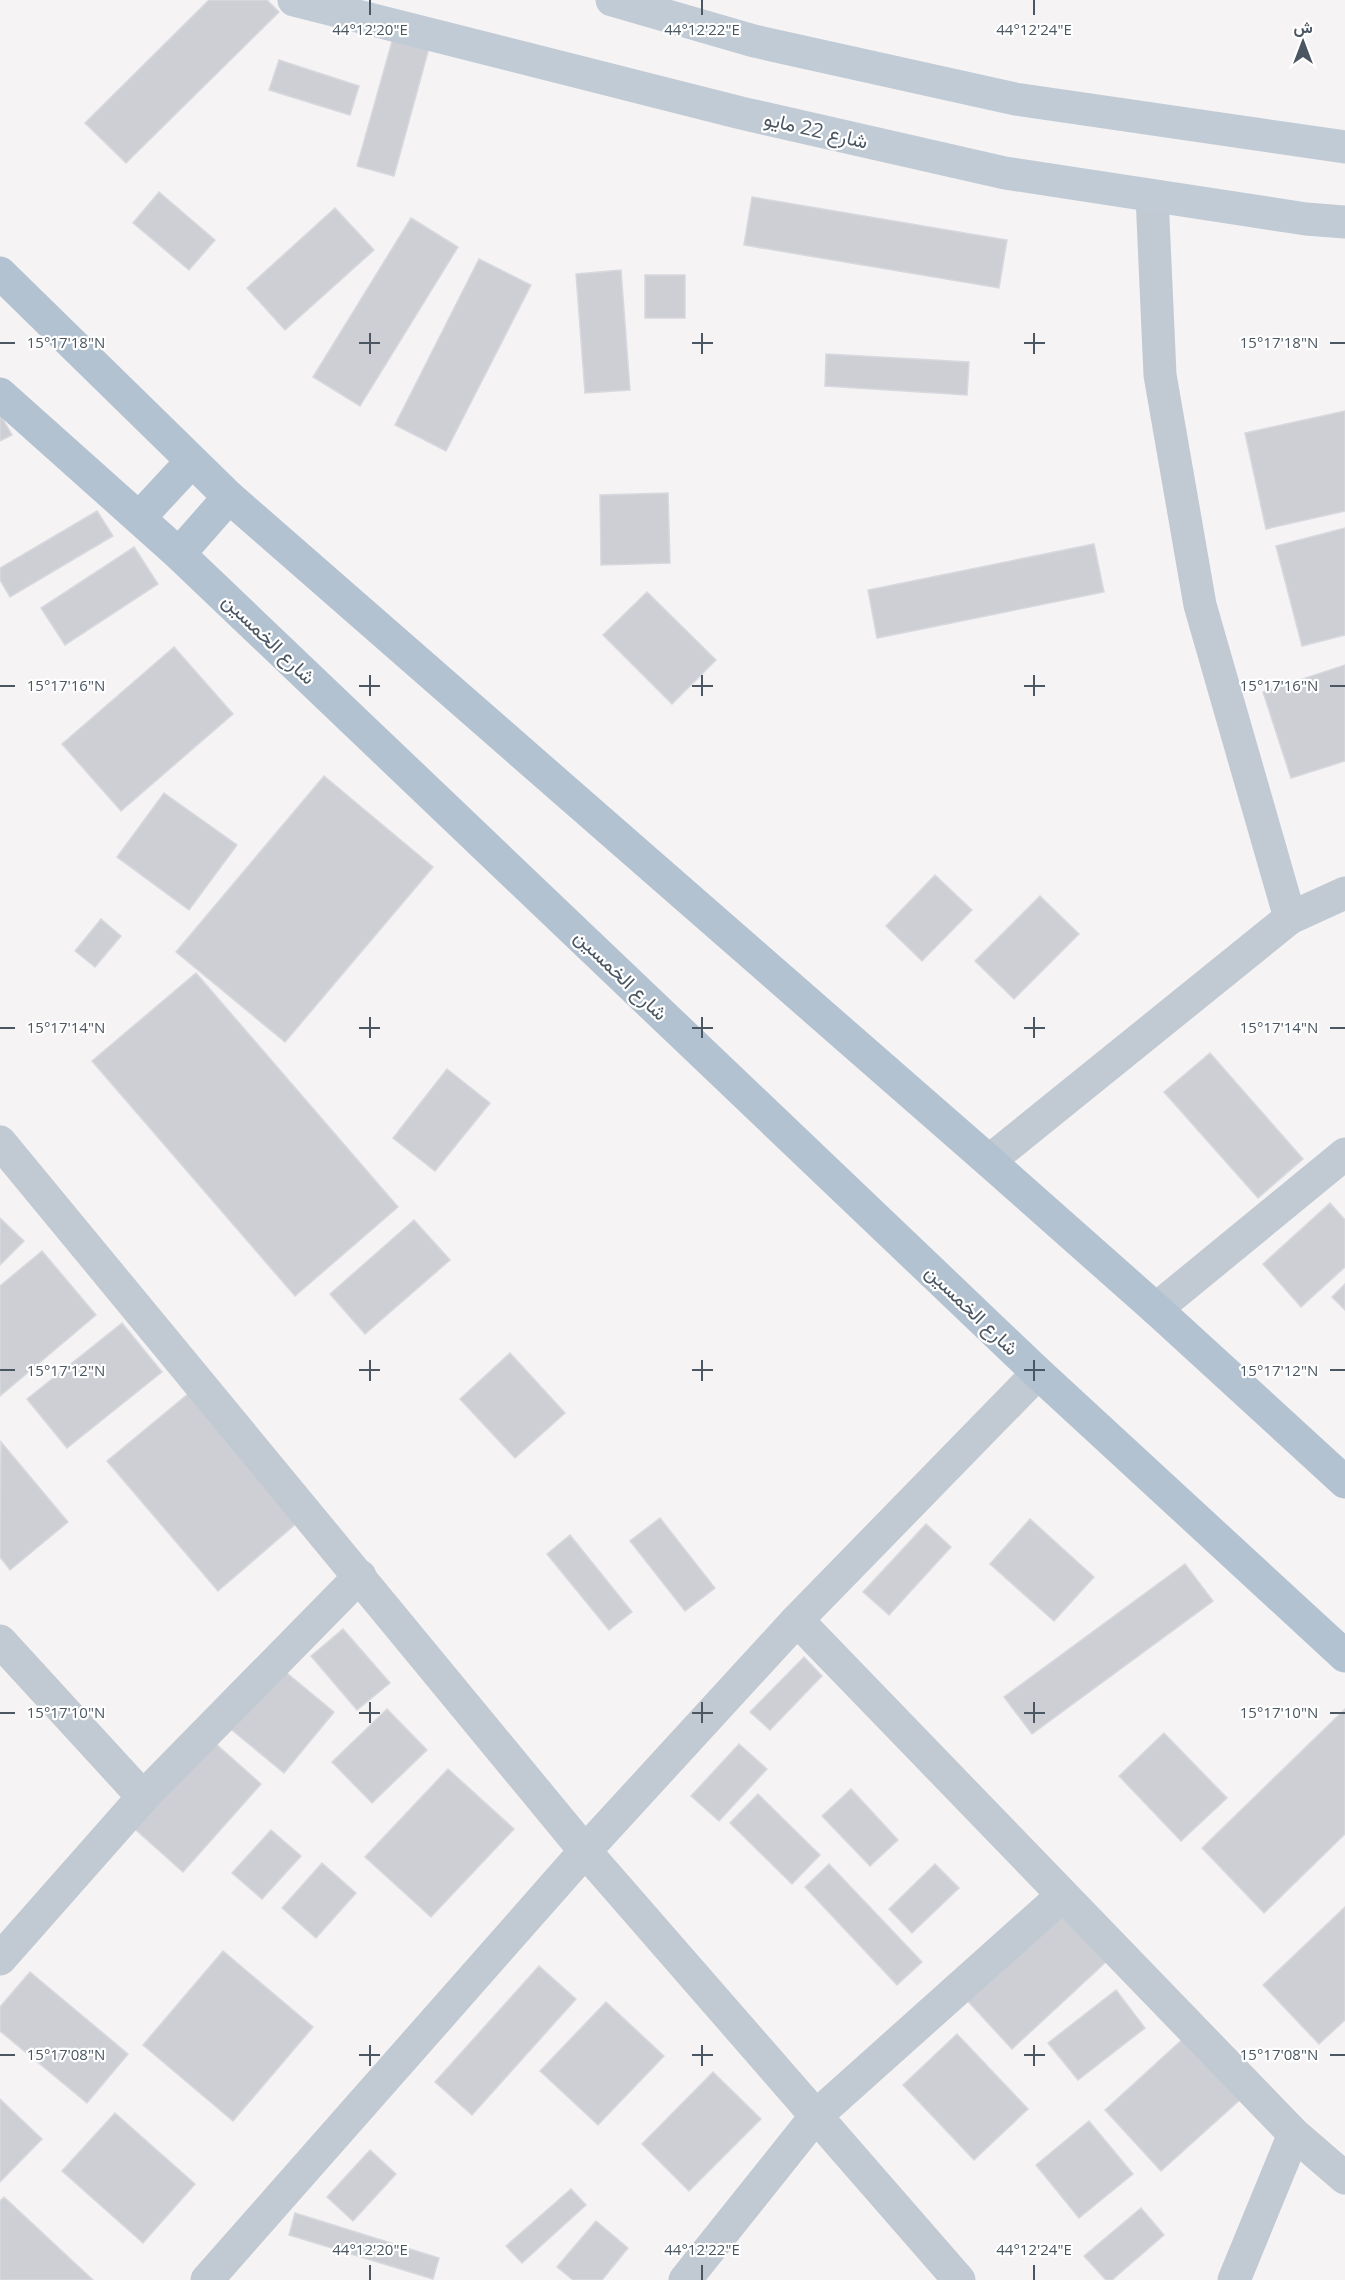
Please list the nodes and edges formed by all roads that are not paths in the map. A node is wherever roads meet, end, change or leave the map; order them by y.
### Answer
1 (294, 0) edge
2 (612, 0) edge
3 (1345, 147) edge
4 (1152, 196) junction
5 (1345, 222) edge
6 (0, 273) edge
7 (0, 394) edge
8 (192, 461) junction
9 (229, 497) junction
10 (139, 518) junction
11 (179, 554) junction
12 (1345, 893) edge
13 (1290, 918) junction
14 (0, 1142) edge
15 (1345, 1154) edge
16 (988, 1161) junction
17 (1156, 1308) junction
18 (1038, 1373) junction
19 (1345, 1482) edge
20 (360, 1576) junction
21 (797, 1620) junction
22 (0, 1641) edge
23 (1345, 1656) edge
24 (143, 1797) junction
25 (585, 1851) junction
26 (1063, 1895) junction
27 (0, 1959) edge
28 (816, 2116) junction
29 (1294, 2134) junction
30 (1345, 2178) edge
31 (207, 2280) edge
32 (685, 2280) edge
33 (959, 2280) edge
34 (1234, 2280) edge

1 - 4 main road, شارع 22 مايو
2 - 3 main road
4 - 5 main road, شارع 22 مايو
4 - 13 street
6 - 8 main road
7 - 10 main road, شارع الخمسين
8 - 9 main road
8 - 10 main road
9 - 11 main road
9 - 16 main road
10 - 11 main road, شارع الخمسين
11 - 18 main road, شارع الخمسين
12 - 13 street
13 - 16 street
14 - 20 street
15 - 17 street
16 - 17 main road
17 - 19 main road
18 - 21 street
18 - 23 main road, شارع الخمسين
20 - 24 street
20 - 25 street
21 - 25 street
21 - 26 street
22 - 24 street
24 - 27 street
25 - 28 street
25 - 31 street
26 - 28 street
26 - 29 street
28 - 32 street
28 - 33 street
29 - 30 street
29 - 34 street

